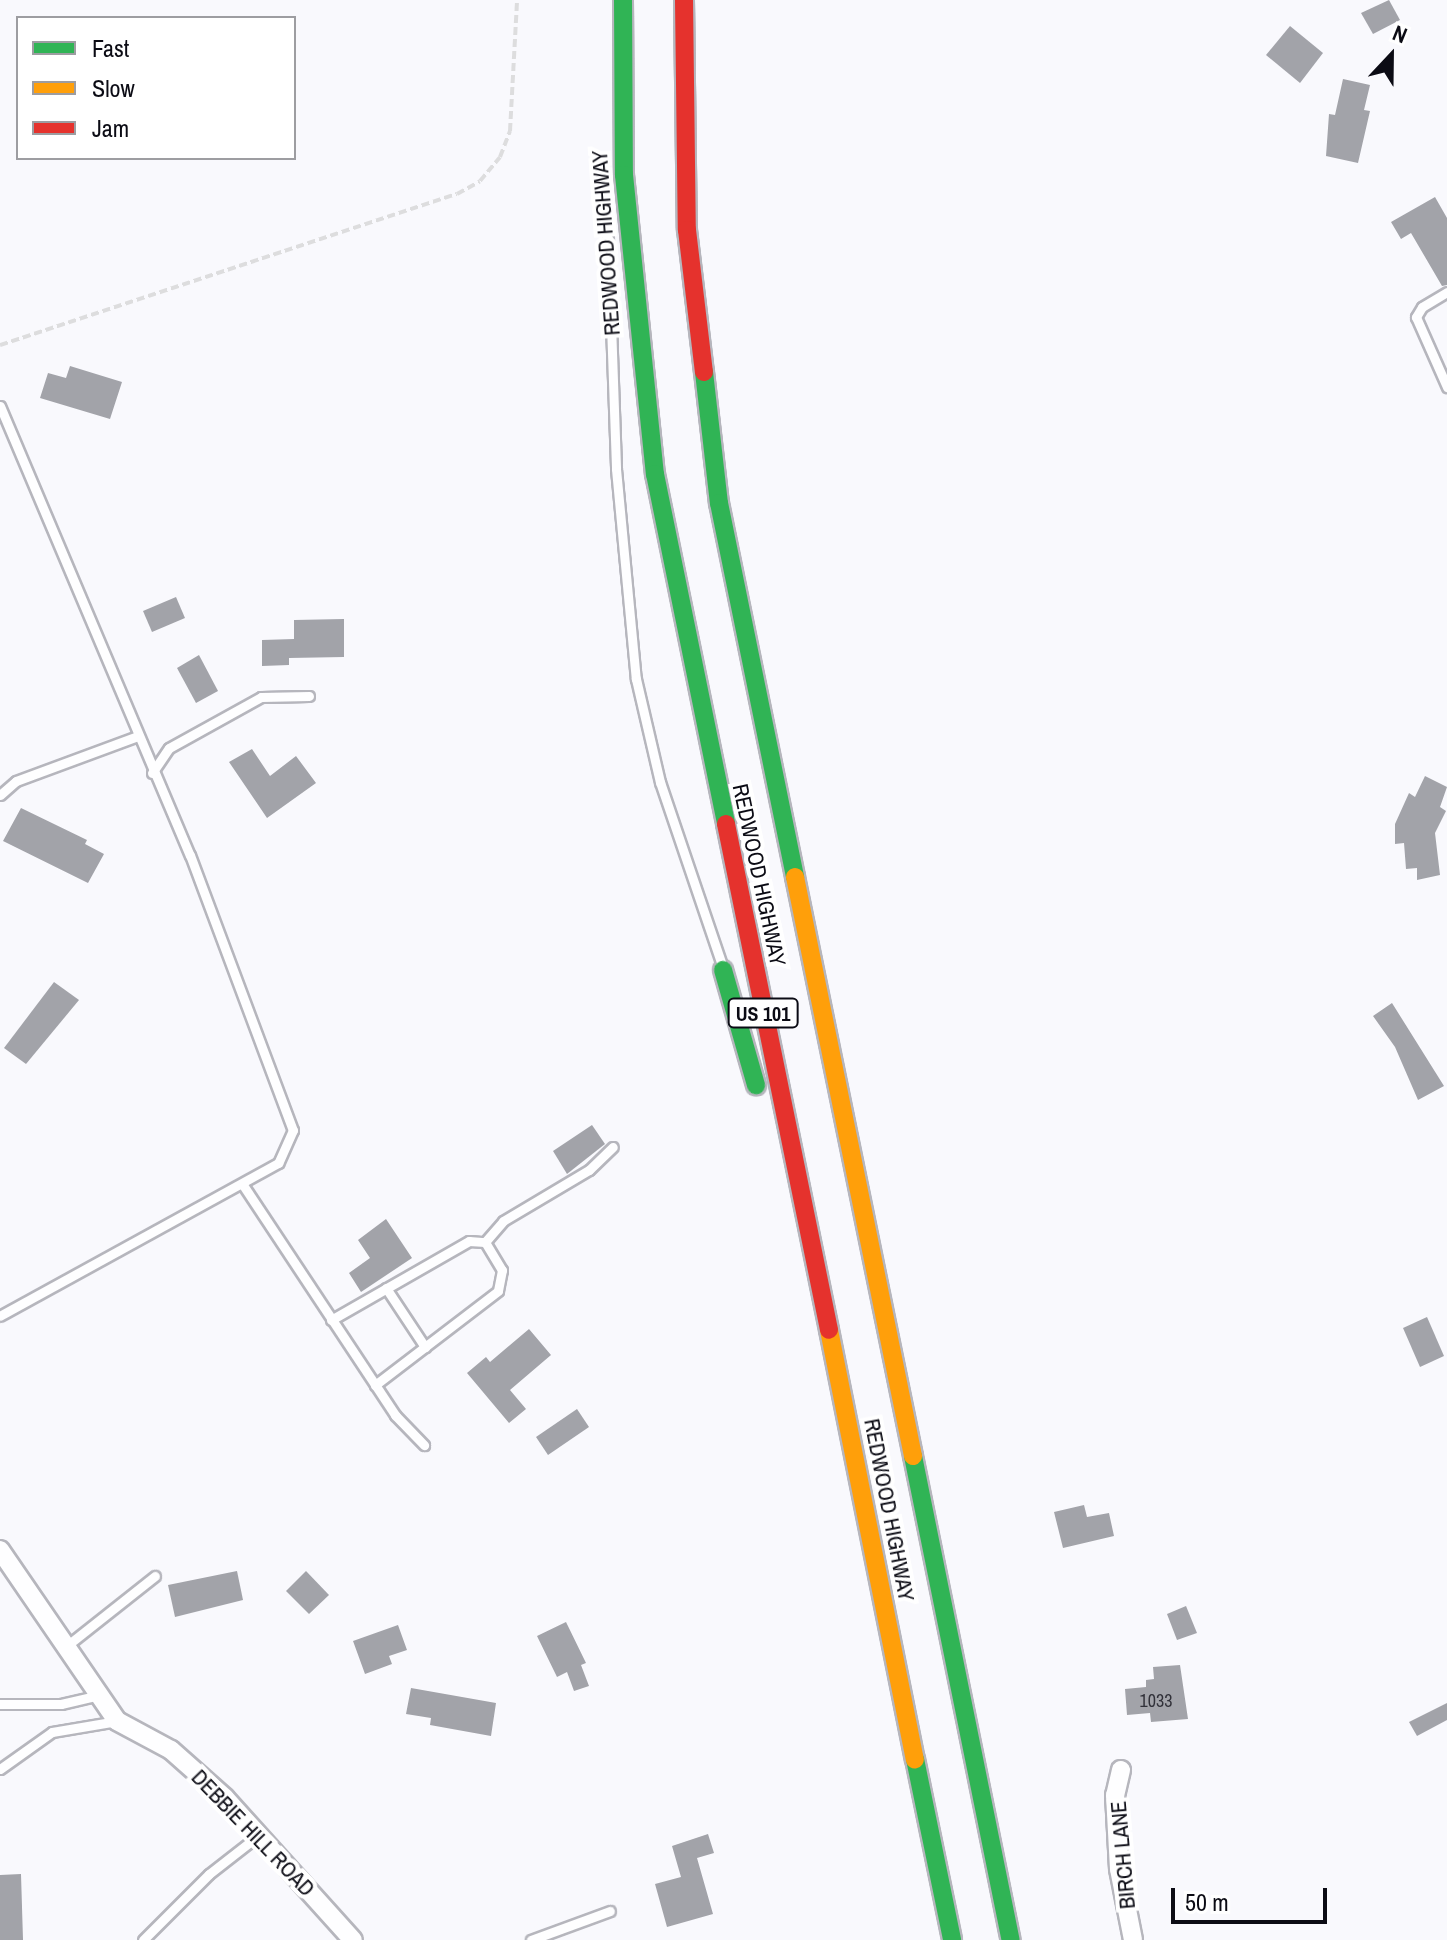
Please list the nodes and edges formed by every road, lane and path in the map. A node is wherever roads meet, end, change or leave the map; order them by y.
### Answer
1 (517, 0) edge
2 (623, 0) edge
3 (684, 0) edge
4 (622, 80) junction
5 (608, 238) joint
6 (1447, 292) edge
7 (0, 345) edge
8 (1447, 387) edge
9 (0, 406) edge
10 (309, 696) dead end
11 (135, 737) junction
12 (152, 773) junction
13 (0, 795) edge
14 (723, 970) joint
15 (613, 1147) dead end
16 (243, 1185) junction
17 (485, 1242) junction
18 (386, 1288) junction
19 (0, 1316) edge
20 (331, 1320) junction
21 (425, 1347) junction
22 (375, 1385) junction
23 (844, 1408) junction
24 (424, 1445) dead end
25 (0, 1550) edge
26 (155, 1576) dead end
27 (64, 1648) junction
28 (97, 1696) junction
29 (0, 1704) edge
30 (117, 1721) junction
31 (0, 1770) edge
32 (1121, 1770) dead end
33 (259, 1835) junction
34 (610, 1911) dead end
35 (143, 1940) edge
36 (353, 1940) edge
37 (531, 1940) edge
38 (952, 1940) edge
39 (1011, 1940) edge
40 (1133, 1940) edge

1 - 7 path
2 - 4 highway, REDWOOD HIGHWAY / US 101
3 - 39 highway, REDWOOD HIGHWAY / US 101
4 - 5 highway
4 - 23 highway, REDWOOD HIGHWAY / US 101
5 - 14 lane
6 - 8 lane
9 - 11 lane
10 - 12 lane
11 - 12 lane
11 - 13 lane
12 - 16 lane
14 - 23 highway
15 - 17 lane
16 - 19 lane
16 - 20 lane
17 - 18 lane
17 - 21 lane
18 - 20 lane
18 - 21 lane
20 - 22 lane
21 - 22 lane
22 - 24 lane
23 - 38 highway, REDWOOD HIGHWAY / US 101
25 - 27 street, DEBBIE HILL ROAD
26 - 27 lane
27 - 28 street, DEBBIE HILL ROAD
28 - 29 lane
28 - 30 street, DEBBIE HILL ROAD
30 - 31 lane
30 - 33 street, DEBBIE HILL ROAD
32 - 40 street, BIRCH LANE
33 - 35 lane
33 - 36 street, DEBBIE HILL ROAD
34 - 37 lane

